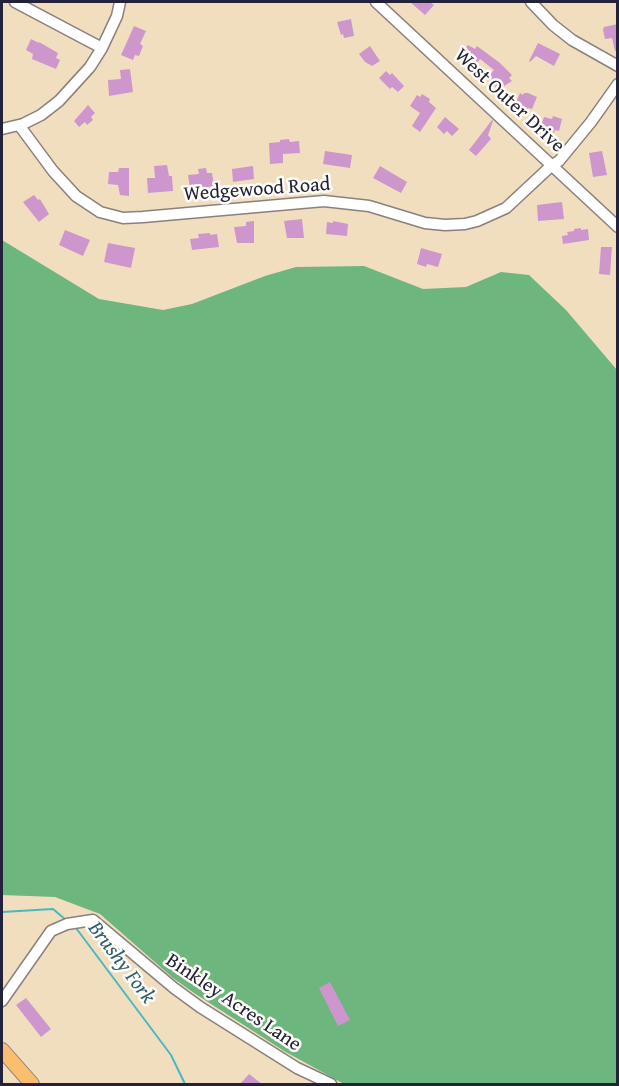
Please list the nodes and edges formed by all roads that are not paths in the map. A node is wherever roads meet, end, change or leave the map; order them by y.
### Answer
1 (15, 2) edge
2 (120, 2) edge
3 (376, 2) edge
4 (531, 2) edge
5 (102, 48) junction
6 (618, 66) edge
7 (618, 84) edge
8 (19, 125) junction
9 (2, 129) edge
10 (551, 166) junction
11 (618, 227) edge
12 (2, 1001) edge
13 (2, 1050) edge
14 (32, 1084) edge
15 (331, 1084) edge

1 - 5 street
2 - 5 street
3 - 10 street, West Outer Drive
4 - 6 street
5 - 8 street
7 - 10 street, Wedgewood Road
8 - 9 street
8 - 10 street, Wedgewood Road
10 - 11 street, West Outer Drive
12 - 15 street, Binkley Acres Lane
13 - 14 main road

